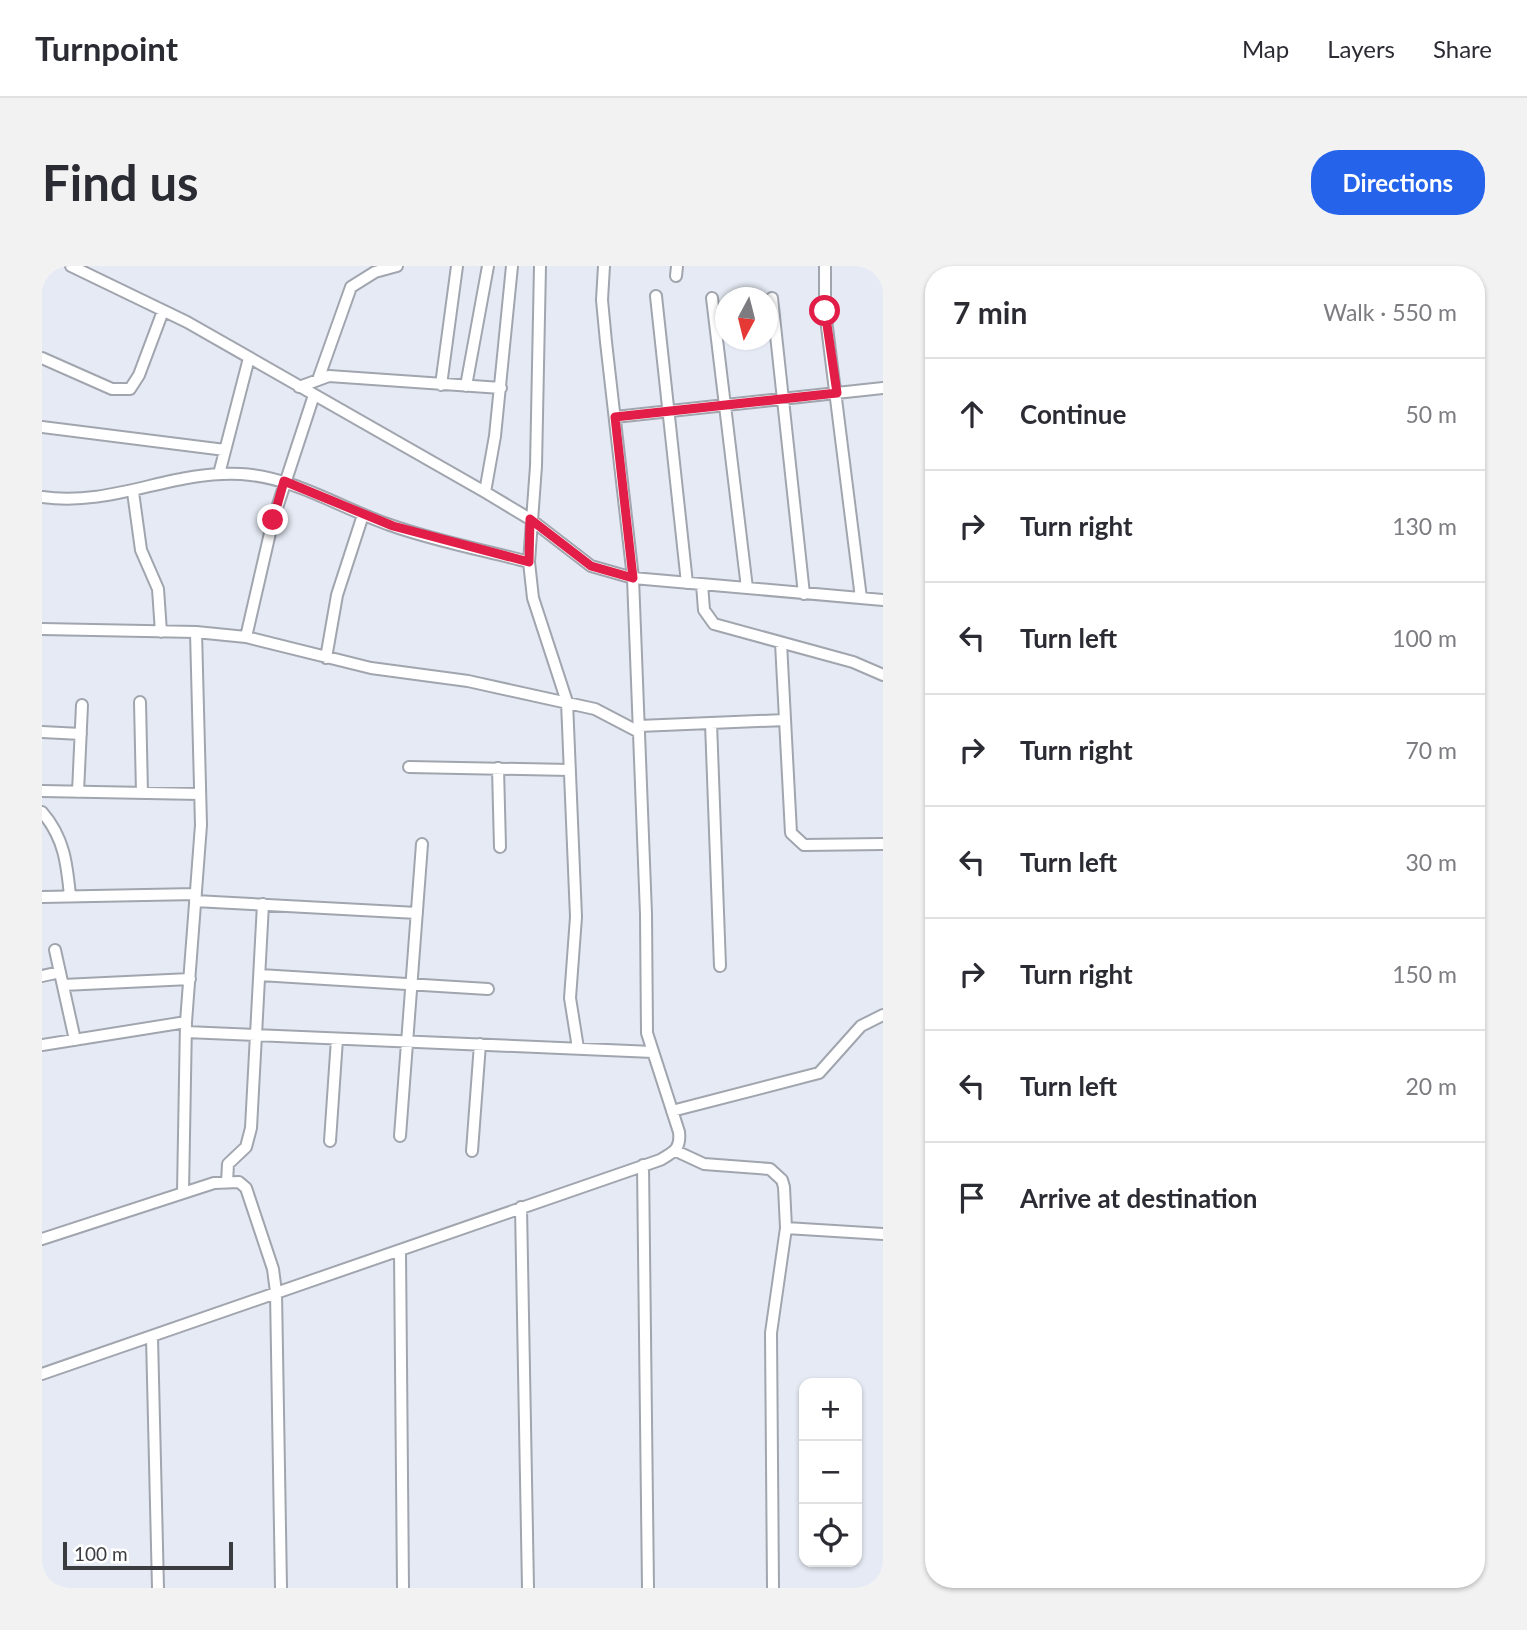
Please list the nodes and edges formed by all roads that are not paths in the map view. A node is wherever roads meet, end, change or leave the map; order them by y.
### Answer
1 (71, 266) edge
2 (397, 266) edge
3 (457, 266) edge
4 (488, 266) edge
5 (512, 266) edge
6 (540, 266) edge
7 (604, 266) edge
8 (825, 266) edge
9 (656, 296) dead end
10 (712, 298) dead end
11 (163, 311) junction
12 (778, 344) edge
13 (249, 358) junction
14 (42, 359) edge
15 (319, 377) junction
16 (442, 385) junction
17 (466, 386) junction
18 (299, 387) junction
19 (501, 388) junction
20 (883, 388) edge
21 (837, 393) junction
22 (314, 395) junction
23 (785, 398) junction
24 (726, 405) junction
25 (669, 411) junction
26 (615, 417) junction
27 (42, 427) edge
28 (225, 450) junction
29 (219, 474) junction
30 (284, 481) junction
31 (134, 492) junction
32 (485, 492) junction
33 (42, 497) edge
34 (363, 515) junction
35 (530, 519) junction
36 (529, 562) junction
37 (633, 578) junction
38 (687, 583) junction
39 (702, 584) junction
40 (747, 588) junction
41 (804, 593) junction
42 (861, 598) junction
43 (883, 600) edge
44 (42, 629) edge
45 (161, 632) junction
46 (196, 632) junction
47 (246, 637) junction
48 (781, 643) junction
49 (326, 658) junction
50 (883, 675) edge
51 (140, 702) dead end
52 (567, 702) junction
53 (82, 705) dead end
54 (785, 720) junction
55 (711, 723) junction
56 (639, 729) junction
57 (42, 732) edge
58 (81, 734) junction
59 (409, 767) dead end
60 (498, 768) junction
61 (570, 769) junction
62 (42, 791) edge
63 (78, 792) junction
64 (142, 793) junction
65 (200, 794) junction
66 (42, 811) edge
67 (422, 844) dead end
68 (883, 844) edge
69 (500, 847) dead end
70 (70, 896) junction
71 (42, 897) edge
72 (196, 898) junction
73 (263, 904) junction
74 (416, 913) junction
75 (55, 950) dead end
76 (720, 966) dead end
77 (60, 972) junction
78 (260, 975) junction
79 (42, 976) edge
80 (190, 979) junction
81 (411, 984) junction
82 (63, 985) junction
83 (488, 989) dead end
84 (883, 1015) edge
85 (186, 1027) junction
86 (257, 1035) junction
87 (337, 1039) junction
88 (75, 1040) junction
89 (406, 1041) junction
90 (480, 1044) junction
91 (42, 1045) edge
92 (578, 1048) junction
93 (653, 1052) junction
94 (672, 1111) junction
95 (400, 1136) dead end
96 (330, 1141) dead end
97 (472, 1151) dead end
98 (676, 1151) junction
99 (643, 1165) junction
100 (227, 1182) junction
101 (183, 1192) junction
102 (521, 1207) junction
103 (786, 1228) junction
104 (883, 1234) edge
105 (42, 1239) edge
106 (400, 1252) junction
107 (276, 1292) junction
108 (152, 1337) junction
109 (42, 1374) edge
110 (158, 1588) edge
111 (281, 1588) edge
112 (403, 1588) edge
113 (528, 1588) edge
114 (648, 1588) edge
115 (773, 1588) edge

1 - 11 street
2 - 15 street
3 - 16 street
4 - 17 street
5 - 19 street
6 - 35 street
7 - 26 street
8 - 21 street
9 - 25 street
10 - 24 street
11 - 13 street
11 - 14 street
12 - 23 street
13 - 18 street
13 - 28 street
15 - 16 street
15 - 18 street
16 - 17 street
17 - 19 street
18 - 22 street
19 - 32 street
20 - 21 street
21 - 23 street
21 - 42 street
22 - 30 street
22 - 32 street
23 - 24 street
23 - 41 street
24 - 25 street
24 - 40 street
25 - 26 street
25 - 38 street
26 - 37 street
27 - 28 street
28 - 29 street
29 - 30 street
29 - 31 street
30 - 34 street
30 - 47 street
31 - 33 street
31 - 45 street
32 - 35 street
34 - 36 street
34 - 49 street
35 - 36 street
35 - 37 street
36 - 52 street
37 - 38 street
37 - 56 street
38 - 39 street
39 - 40 street
39 - 48 street
40 - 41 street
41 - 42 street
42 - 43 street
44 - 45 street
45 - 46 street
46 - 47 street
46 - 65 street
47 - 49 street
48 - 50 street
48 - 54 street
49 - 52 street
51 - 64 street
52 - 56 street
52 - 61 street
53 - 58 street
54 - 55 street
54 - 68 street
55 - 56 street
55 - 76 street
56 - 93 street
57 - 58 street
58 - 63 street
59 - 60 street
60 - 61 street
60 - 69 street
61 - 92 street
62 - 63 street
63 - 64 street
64 - 65 street
65 - 72 street
66 - 70 street
67 - 74 street
70 - 71 street
70 - 72 street
72 - 73 street
72 - 80 street
73 - 74 street
73 - 78 street
74 - 81 street
75 - 77 street
77 - 79 street
77 - 82 street
78 - 81 street
78 - 86 street
80 - 82 street
80 - 85 street
81 - 83 street
81 - 89 street
82 - 88 street
84 - 94 street
85 - 86 street
85 - 88 street
85 - 101 street
86 - 87 street
86 - 100 street
87 - 89 street
87 - 96 street
88 - 91 street
89 - 90 street
89 - 95 street
90 - 92 street
90 - 97 street
92 - 93 street
93 - 94 street
94 - 98 street
98 - 99 street
98 - 103 street
99 - 102 street
99 - 114 street
100 - 101 street
100 - 107 street
101 - 105 street
102 - 106 street
102 - 113 street
103 - 104 street
103 - 115 street
106 - 107 street
106 - 112 street
107 - 108 street
107 - 111 street
108 - 109 street
108 - 110 street

